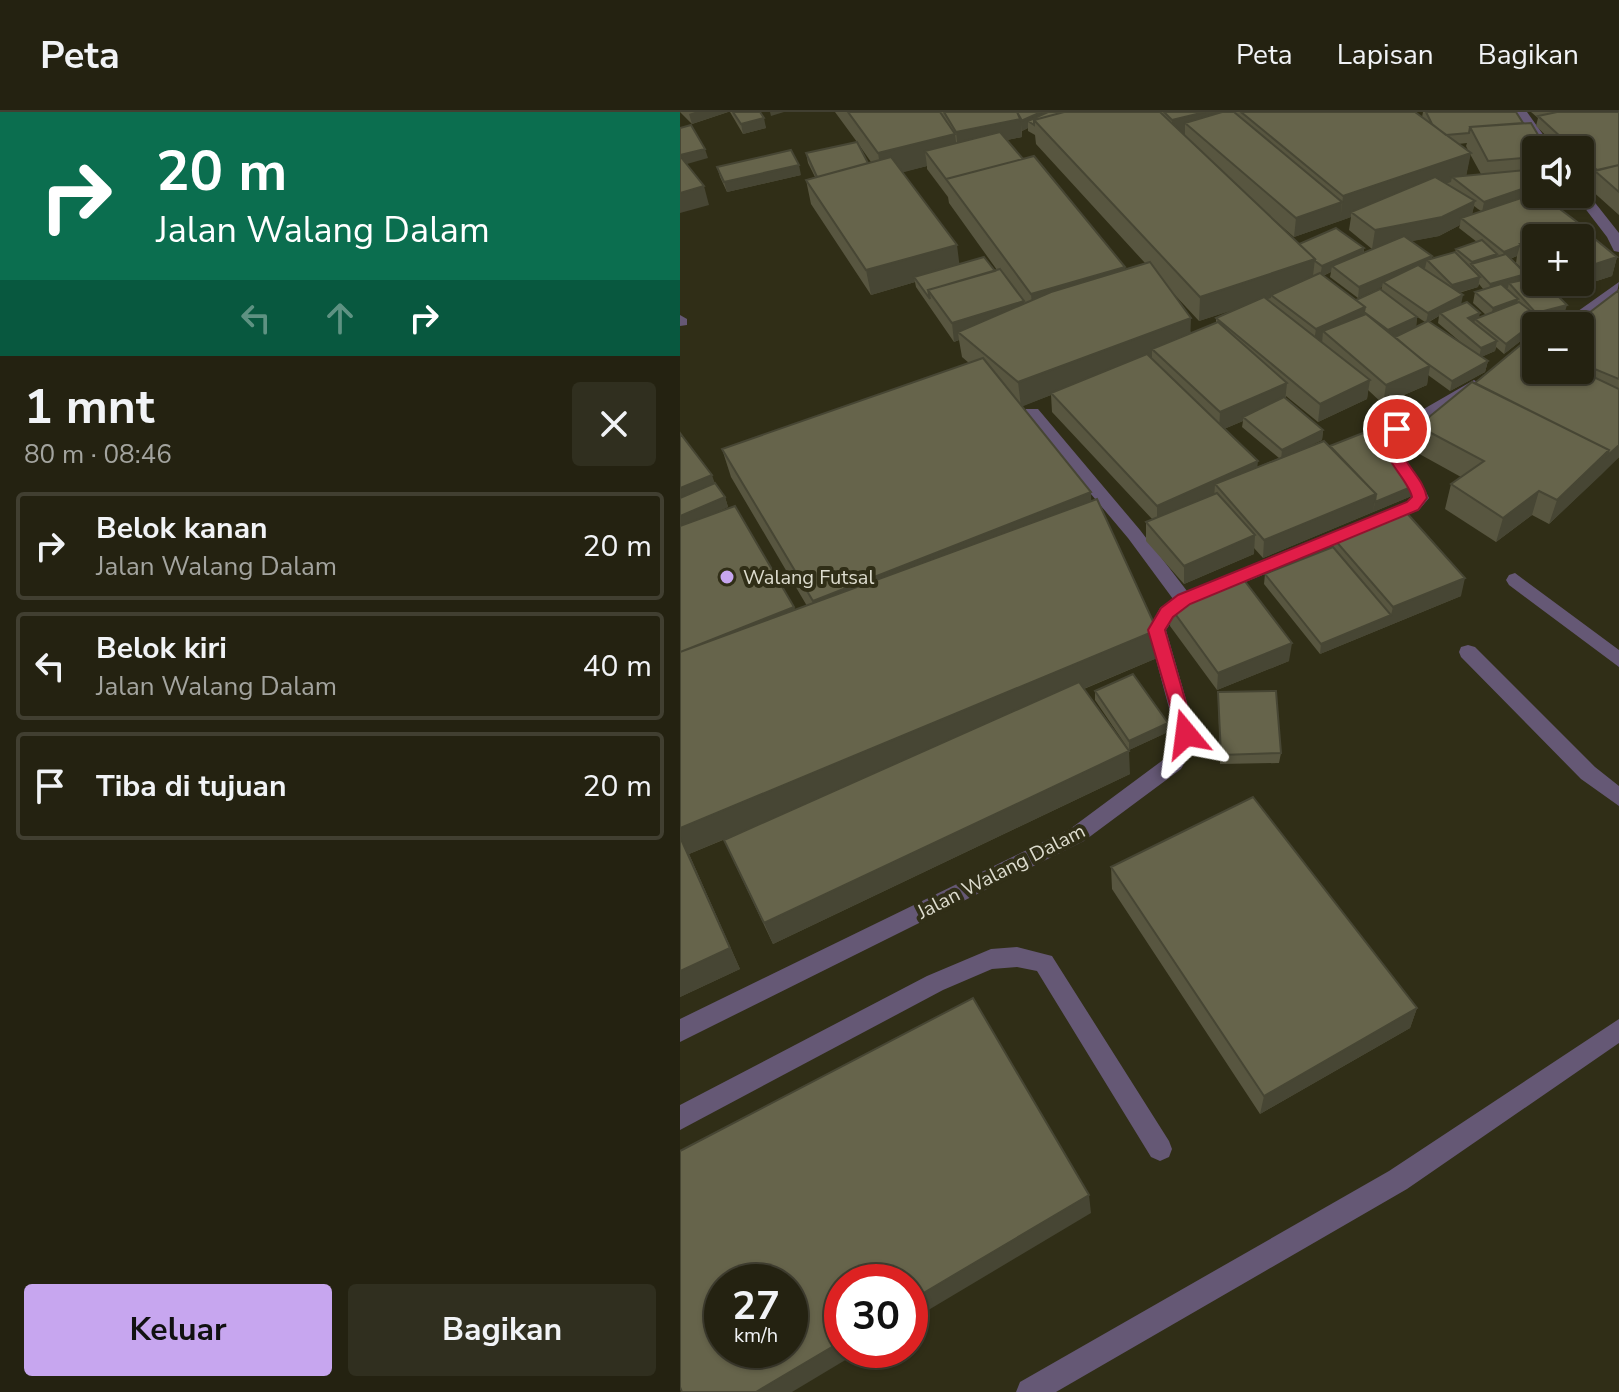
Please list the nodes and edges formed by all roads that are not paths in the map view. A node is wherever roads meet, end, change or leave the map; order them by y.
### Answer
1 (1521, 112) edge
2 (1537, 136) edge
3 (1592, 208) edge
4 (1619, 248) edge
5 (1619, 286) edge
6 (1586, 312) edge
7 (1488, 377) edge
8 (1032, 413) edge
9 (1515, 580) dead end
10 (1184, 600) junction
11 (1468, 652) dead end
12 (1619, 660) edge
13 (1619, 798) edge
14 (680, 1031) edge
15 (1615, 1041) edge
16 (680, 1118) edge
17 (1160, 1149) dead end
18 (1030, 1392) edge

1 - 2 street
3 - 4 street
5 - 6 street
7 - 10 street, Jalan Walang Dalam
8 - 10 street
9 - 12 street
10 - 14 street, Jalan Walang Dalam
11 - 13 street
15 - 18 street
16 - 17 street

